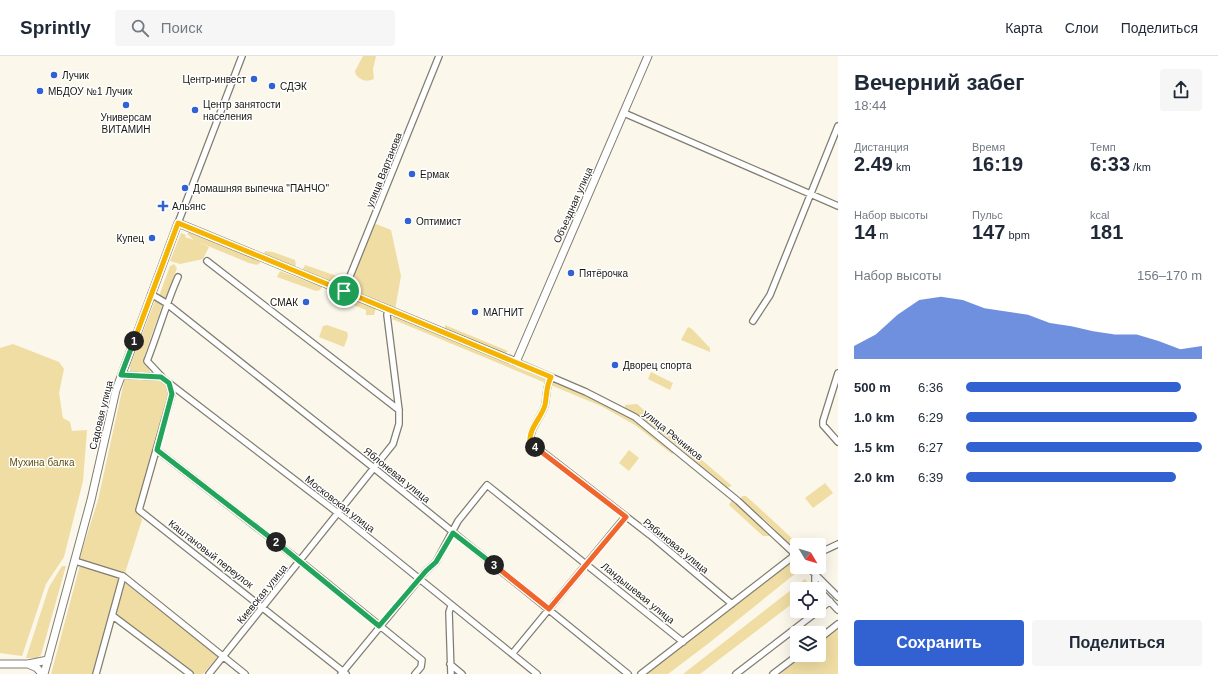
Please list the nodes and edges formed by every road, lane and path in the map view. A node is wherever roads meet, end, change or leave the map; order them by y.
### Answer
1 (242, 56) edge
2 (439, 56) edge
3 (648, 56) edge
4 (624, 113) junction
5 (838, 126) edge
6 (811, 194) junction
7 (838, 206) edge
8 (178, 223) junction
9 (207, 261) dead end
10 (178, 277) dead end
11 (344, 291) junction
12 (152, 294) junction
13 (166, 302) junction
14 (388, 309) junction
15 (753, 321) dead end
16 (516, 362) junction
17 (838, 373) edge
18 (121, 375) junction
19 (161, 377) junction
20 (551, 377) junction
21 (399, 410) junction
22 (838, 442) edge
23 (157, 450) junction
24 (374, 468) junction
25 (338, 513) junction
26 (626, 517) junction
27 (453, 533) junction
28 (838, 544) edge
29 (790, 549) edge
30 (826, 550) edge
31 (75, 560) junction
32 (790, 560) edge
33 (300, 561) junction
34 (587, 564) junction
35 (815, 574) joint
36 (123, 576) junction
37 (419, 579) junction
38 (815, 582) edge
39 (838, 597) edge
40 (826, 598) edge
41 (830, 602) junction
42 (732, 604) junction
43 (826, 605) edge
44 (451, 606) junction
45 (263, 607) junction
46 (549, 609) junction
47 (838, 610) edge
48 (113, 616) junction
49 (809, 618) edge
50 (838, 624) edge
51 (379, 626) junction
52 (826, 633) edge
53 (682, 642) junction
54 (512, 654) junction
55 (222, 656) junction
56 (48, 660) junction
57 (790, 661) edge
58 (0, 664) edge
59 (28, 664) junction
60 (450, 664) junction
61 (343, 673) edge
62 (43, 674) edge
63 (96, 674) edge
64 (190, 674) edge
65 (209, 674) edge
66 (245, 674) edge
67 (415, 674) edge
68 (451, 674) edge
69 (462, 674) edge
70 (536, 674) edge
71 (628, 674) edge
72 (642, 674) edge
73 (736, 674) edge
74 (773, 674) edge

1 - 8 street, Садовая улица
2 - 11 street, улица Вартанова
3 - 4 main road, Объездная улица
4 - 6 street
4 - 16 main road, Объездная улица
5 - 6 street
6 - 7 street
6 - 15 street
8 - 11 main road
8 - 12 main road, Садовая улица
9 - 21 street
10 - 13 street
11 - 14 main road
12 - 13 street, Яблоневая улица
12 - 18 main road, Садовая улица
13 - 19 street
13 - 24 street, Яблоневая улица
14 - 16 main road
14 - 21 street, Киевская улица
16 - 20 street, улица Речников
17 - 22 street
18 - 19 street
18 - 31 main road, Садовая улица
19 - 23 street
19 - 25 street, Московская улица
20 - 26 street, Рябиновая улица
20 - 29 street, улица Речников
21 - 24 street, Киевская улица
23 - 33 street
23 - 45 street, Каштановый переулок
24 - 25 street, Киевская улица
24 - 27 street, Яблоневая улица
25 - 33 street, Киевская улица
25 - 37 street, Московская улица
26 - 34 street
26 - 42 street, Рябиновая улица
27 - 34 street, Ландышевая улица
27 - 37 street
27 - 46 street, Яблоневая улица
28 - 30 street
31 - 36 street
31 - 56 main road, Садовая улица
32 - 42 street
33 - 45 street, Киевская улица
33 - 51 street
34 - 46 street
34 - 53 street, Ландышевая улица
35 - 38 street
35 - 39 street
36 - 48 street
36 - 55 street
37 - 44 street, Московская улица
37 - 51 street
40 - 41 street
41 - 43 street
41 - 47 street
42 - 53 street
44 - 54 street, Московская улица
44 - 60 street
45 - 55 street, Киевская улица
45 - 61 street, Каштановый переулок
46 - 54 street
46 - 71 street, Яблоневая улица
48 - 63 street
48 - 64 street
49 - 73 street
50 - 52 street
51 - 61 street
51 - 67 street
53 - 72 street
54 - 70 street, Московская улица
55 - 65 street, Киевская улица
55 - 66 street
56 - 59 main road
56 - 62 main road, Садовая улица
57 - 74 street
58 - 59 main road
59 - 62 main road
60 - 68 street
60 - 69 street

